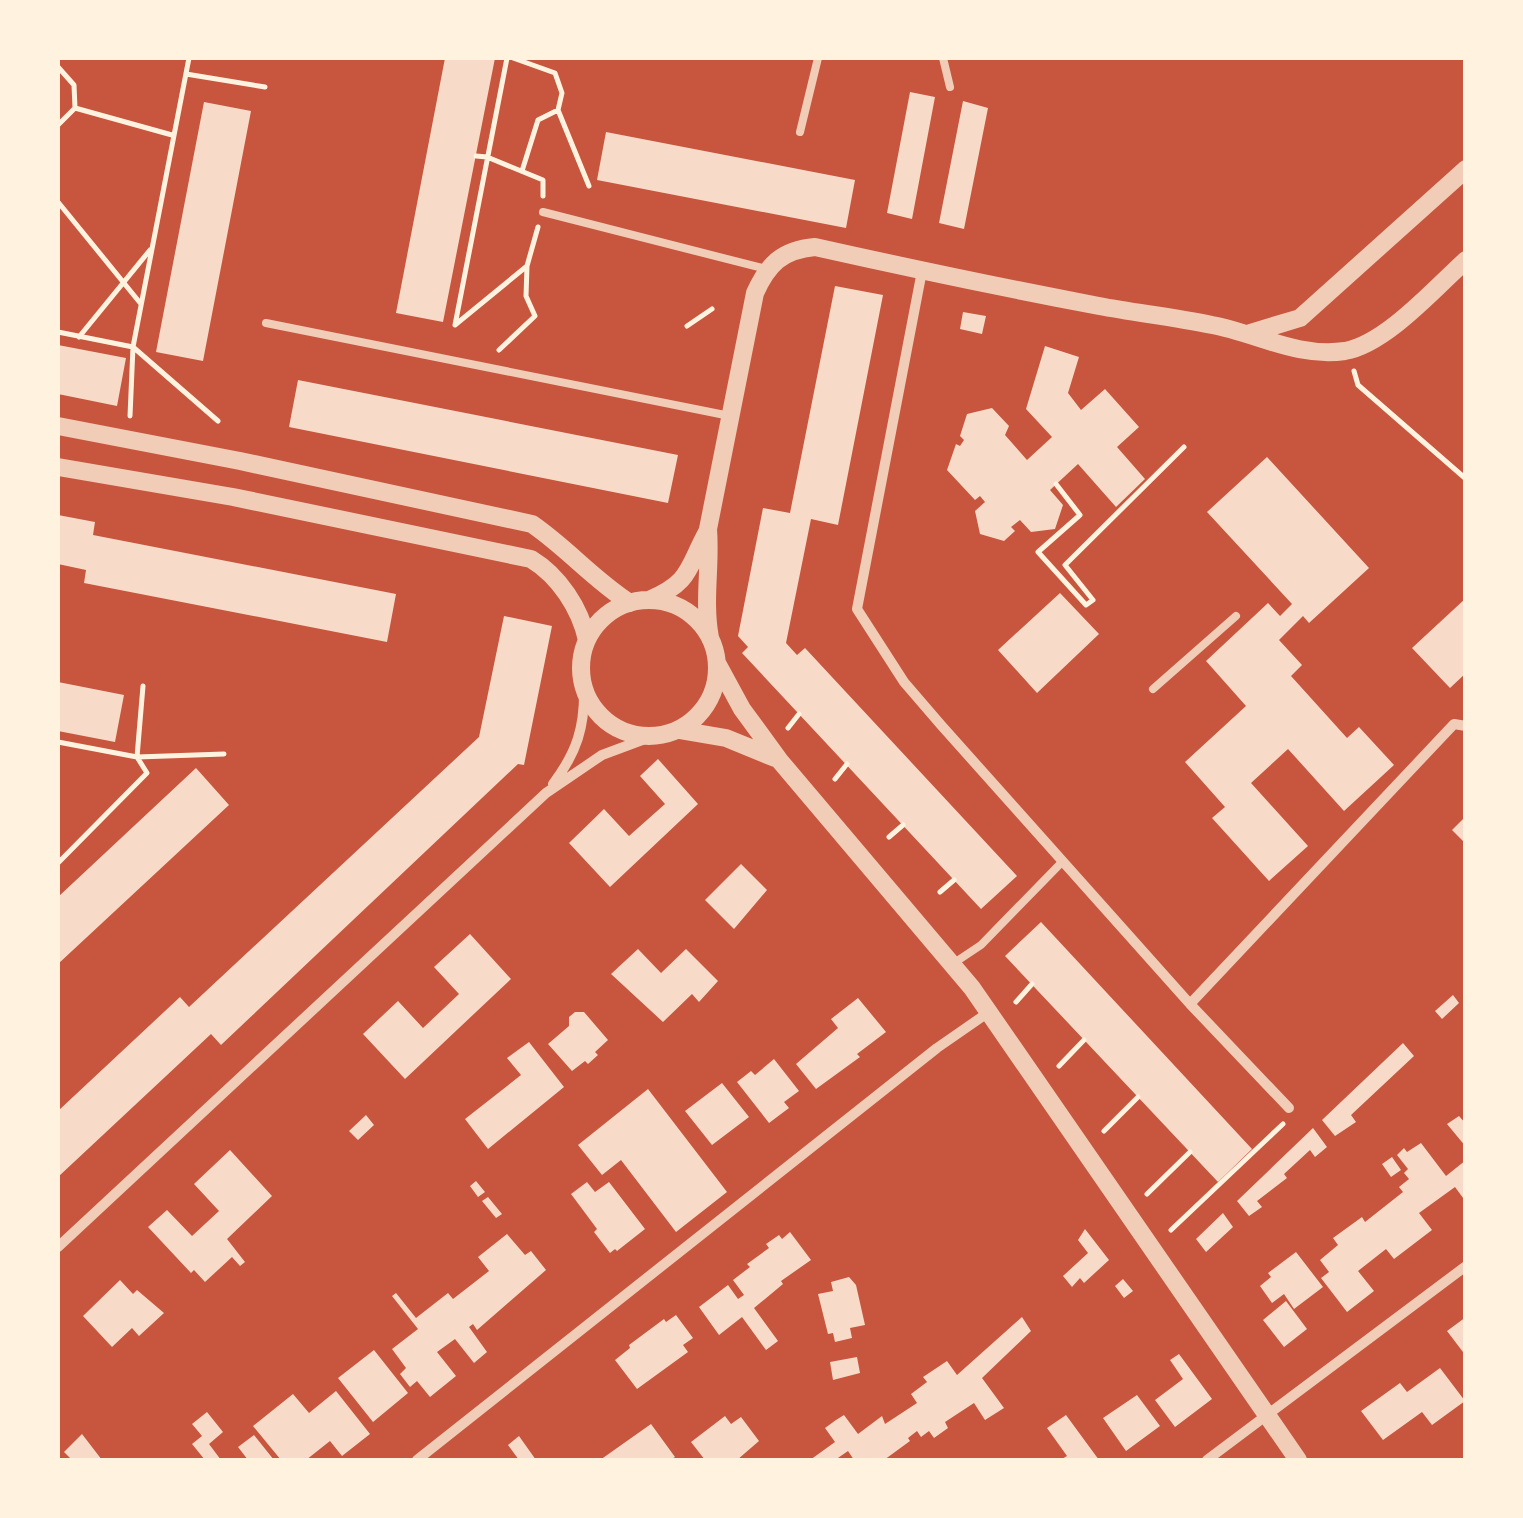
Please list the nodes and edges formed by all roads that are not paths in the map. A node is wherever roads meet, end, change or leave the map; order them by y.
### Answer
1 (818, 58) edge
2 (943, 58) edge
3 (950, 87) dead end
4 (800, 132) dead end
5 (1466, 169) edge
6 (542, 212) road end
7 (1466, 260) edge
8 (766, 269) junction
9 (922, 271) junction
10 (266, 323) dead end
11 (1250, 332) junction
12 (730, 416) junction
13 (58, 426) edge
14 (58, 467) edge
15 (708, 529) junction
16 (639, 602) junction
17 (1236, 616) dead end
18 (710, 638) junction
19 (588, 640) junction
20 (718, 664) junction
21 (584, 687) junction
22 (1153, 689) dead end
23 (1466, 726) edge
24 (678, 730) junction
25 (653, 736) junction
26 (780, 761) junction
27 (546, 793) junction
28 (1062, 862) junction
29 (954, 962) junction
30 (1190, 1004) junction
31 (988, 1012) junction
32 (1289, 1108) road end
33 (58, 1247) edge
34 (1466, 1266) edge
35 (1268, 1417) junction
36 (416, 1460) edge
37 (1206, 1460) edge
38 (1298, 1460) edge

1 - 4 lane
2 - 3 lane
5 - 11 street
6 - 8 lane
7 - 11 street
8 - 9 street
8 - 12 street
9 - 11 street
9 - 28 street
10 - 12 lane
12 - 15 street
13 - 16 street
14 - 19 street
15 - 16 street
15 - 18 street
16 - 18 street
16 - 19 street
17 - 22 lane
18 - 20 street
19 - 21 street
20 - 24 street
20 - 26 street
21 - 25 street
21 - 27 street
23 - 30 street
24 - 25 street
24 - 26 street
25 - 27 street
26 - 29 street
27 - 33 street
28 - 29 lane
28 - 30 street
29 - 31 street
30 - 32 street
31 - 35 street
31 - 36 street
34 - 35 street
35 - 37 street
35 - 38 street

